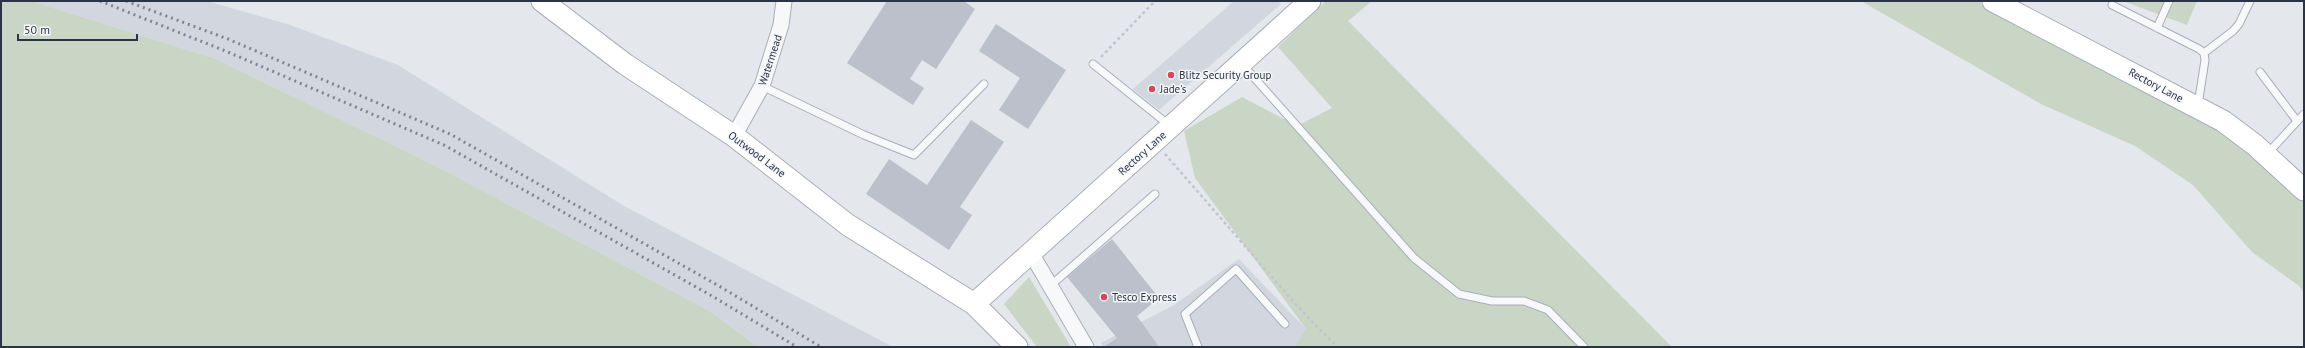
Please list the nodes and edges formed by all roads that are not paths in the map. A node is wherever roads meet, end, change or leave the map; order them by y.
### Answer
1 (542, 1) edge
2 (784, 1) edge
3 (1993, 1) edge
4 (2168, 1) edge
5 (2250, 1) edge
6 (1303, 3) edge
7 (2112, 5) dead end
8 (2157, 28) junction
9 (2204, 53) junction
10 (1242, 63) junction
11 (1093, 64) road end
12 (2260, 72) dead end
13 (984, 84) dead end
14 (762, 86) junction
15 (2198, 108) junction
16 (2304, 114) edge
17 (2297, 121) junction
18 (1171, 127) junction
19 (734, 136) junction
20 (2266, 156) junction
21 (2304, 190) edge
22 (1155, 194) dead end
23 (1031, 253) junction
24 (1050, 286) junction
25 (974, 304) junction
26 (1285, 324) dead end
27 (1017, 347) edge
28 (1086, 347) edge
29 (1198, 347) edge
30 (1584, 347) edge

1 - 19 main road, Outwood Lane
2 - 14 street, Watermead
3 - 15 main road, Rectory Lane
4 - 8 lane
5 - 9 lane
6 - 10 main road, Rectory Lane
7 - 8 lane
8 - 9 lane
9 - 15 lane
10 - 18 main road, Rectory Lane
10 - 30 lane
11 - 18 lane
12 - 17 lane
13 - 14 lane
14 - 19 street, Watermead
15 - 20 main road, Rectory Lane
16 - 17 lane
17 - 20 lane
18 - 23 main road, Rectory Lane
19 - 25 main road, Outwood Lane
20 - 21 main road, Rectory Lane
22 - 24 lane
23 - 24 street
23 - 25 main road, Rectory Lane
24 - 28 street
25 - 27 main road, Outwood Lane
26 - 29 lane

